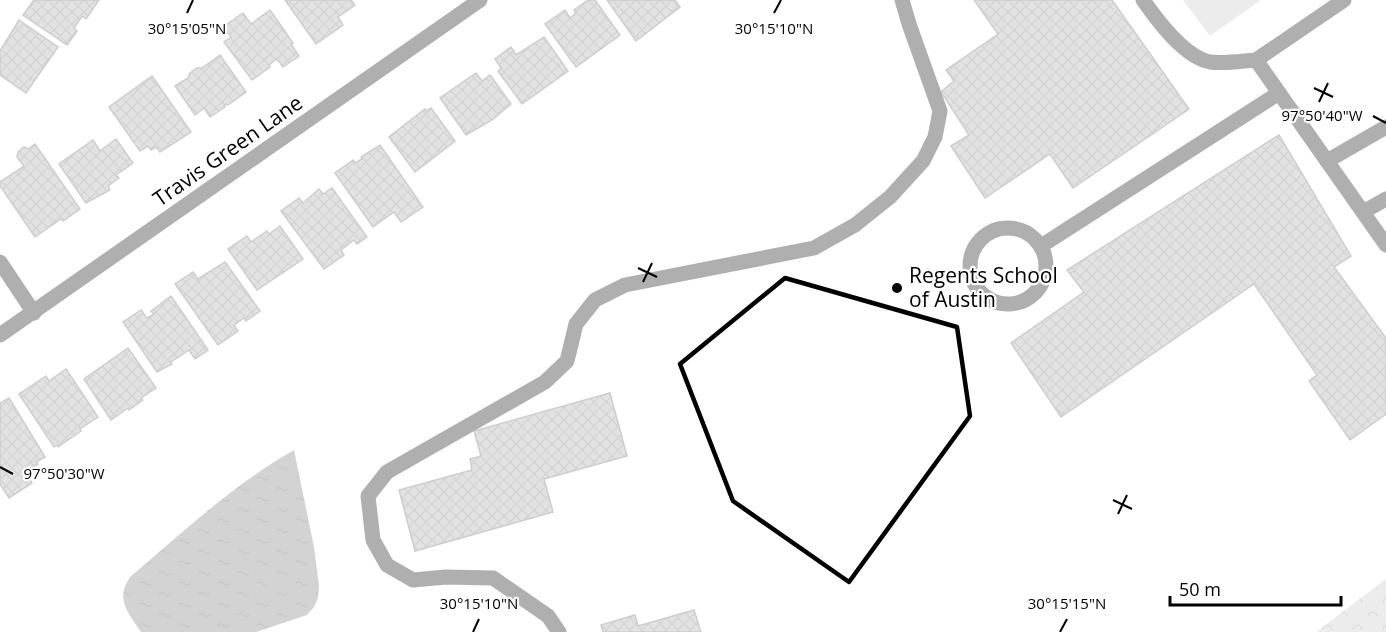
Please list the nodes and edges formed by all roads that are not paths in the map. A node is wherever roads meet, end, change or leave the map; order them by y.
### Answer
1 (480, 0) edge
2 (902, 0) edge
3 (1143, 0) edge
4 (1344, 0) edge
5 (1256, 60) junction
6 (1279, 93) junction
7 (1386, 127) edge
8 (1327, 161) junction
9 (1386, 199) edge
10 (1363, 212) junction
11 (1386, 245) edge
12 (1041, 246) junction
13 (0, 262) edge
14 (34, 313) junction
15 (0, 335) edge
16 (559, 632) edge

1 - 14 street, Travis Green Lane
2 - 16 street
3 - 5 street
4 - 5 street
5 - 6 street
6 - 8 street
6 - 12 street
7 - 8 street
8 - 10 street
9 - 10 street
10 - 11 street
12 - 12 street
13 - 14 street
14 - 15 street, Travis Green Lane

